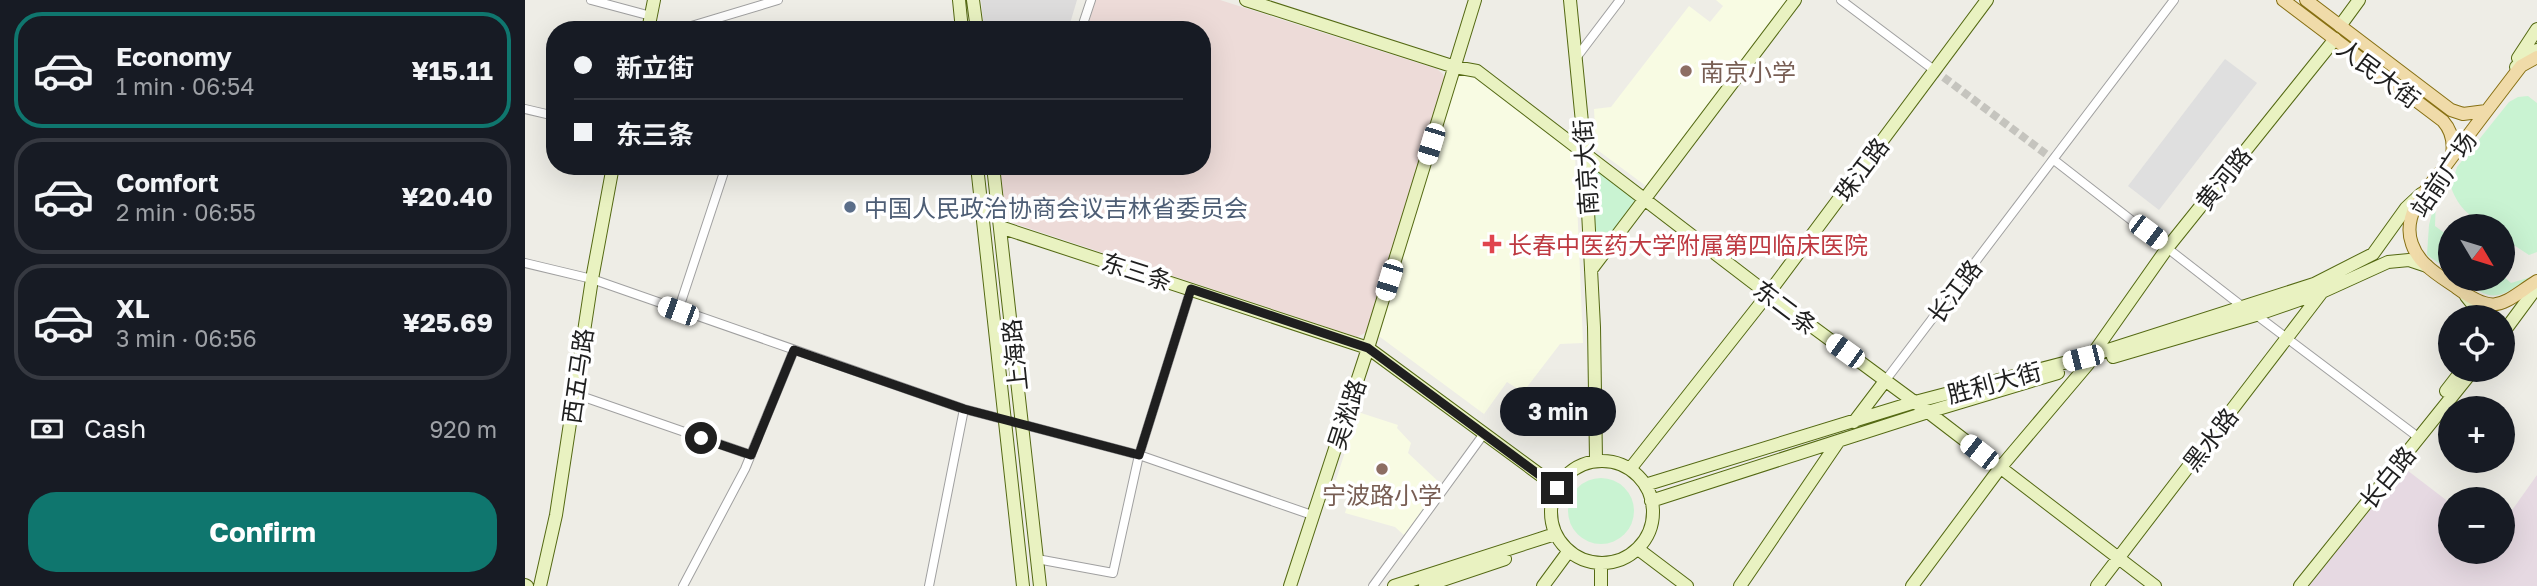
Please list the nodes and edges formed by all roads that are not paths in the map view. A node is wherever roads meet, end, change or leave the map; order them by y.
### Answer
1 (591, 0) edge
2 (655, 0) edge
3 (778, 0) edge
4 (973, 0) edge
5 (1091, 0) edge
6 (1247, 0) edge
7 (1475, 0) edge
8 (1570, 0) edge
9 (1620, 0) edge
10 (1795, 0) edge
11 (1841, 0) edge
12 (1987, 0) edge
13 (2174, 0) edge
14 (2283, 0) edge
15 (2306, 0) edge
16 (2359, 0) edge
17 (956, 1) edge
18 (651, 16) junction
19 (650, 21) edge
20 (708, 21) edge
21 (960, 21) edge
22 (976, 21) edge
23 (1084, 21) edge
24 (2340, 26) junction
25 (2537, 29) edge
26 (2335, 39) junction
27 (2537, 50) edge
28 (2537, 57) edge
29 (1576, 58) junction
30 (1455, 67) junction
31 (1934, 70) junction
32 (2513, 70) junction
33 (2497, 98) junction
34 (525, 109) edge
35 (2486, 111) junction
36 (546, 114) edge
37 (1585, 153) junction
38 (2451, 159) junction
39 (2054, 160) junction
40 (611, 175) edge
41 (723, 175) edge
42 (978, 175) edge
43 (994, 175) edge
44 (2430, 187) junction
45 (1645, 198) junction
46 (1000, 227) junction
47 (2168, 247) junction
48 (525, 263) edge
49 (2427, 266) junction
50 (1591, 270) junction
51 (591, 279) junction
52 (2537, 281) edge
53 (2537, 287) edge
54 (1191, 289) junction
55 (2322, 292) junction
56 (2463, 293) junction
57 (1768, 295) junction
58 (2473, 305) edge
59 (2244, 307) junction
60 (678, 311) junction
61 (2256, 314) junction
62 (2515, 317) edge
63 (2287, 339) junction
64 (1368, 348) junction
65 (794, 350) junction
66 (2090, 359) junction
67 (1885, 381) junction
68 (2453, 382) edge
69 (2465, 382) edge
70 (575, 394) junction
71 (1915, 402) junction
72 (964, 409) junction
73 (1928, 412) junction
74 (1003, 419) junction
75 (1854, 422) junction
76 (1021, 423) junction
77 (2414, 434) junction
78 (1483, 435) junction
79 (1839, 442) junction
80 (751, 455) junction
81 (1139, 455) junction
82 (1596, 460) junction
83 (2000, 468) junction
84 (1630, 469) junction
85 (1645, 485) junction
86 (1557, 488) junction
87 (1651, 501) junction
88 (1312, 515) junction
89 (1557, 538) junction
90 (1638, 549) junction
91 (1568, 552) junction
92 (1037, 559) junction
93 (2118, 559) junction
94 (1601, 564) junction
95 (1917, 584) edge
96 (540, 586) edge
97 (683, 586) edge
98 (929, 586) edge
99 (1023, 586) edge
100 (1040, 586) edge
101 (1290, 586) edge
102 (1373, 586) edge
103 (1394, 586) edge
104 (1425, 586) edge
105 (1543, 586) edge
106 (1601, 586) edge
107 (1686, 586) edge
108 (1740, 586) edge
109 (2097, 586) edge
110 (2155, 586) edge
111 (2295, 586) edge
112 (2300, 586) edge

1 - 18 street
2 - 18 main road
3 - 20 street
4 - 22 main road
5 - 23 street
6 - 30 main road, 东二条
7 - 30 main road, 吴淞路
8 - 29 main road, 南京大街
9 - 29 street
10 - 45 main road
11 - 31 street
12 - 31 main road, 珠江路
13 - 39 street, 长江路
14 - 26 main road, 人民大街
15 - 24 main road, 人民大街
16 - 24 main road
17 - 21 main road
18 - 19 main road
24 - 35 main road, 人民大街
25 - 32 main road
26 - 38 main road, 人民大街
26 - 47 main road, 黄河路
27 - 32 main road
28 - 33 main road, 站前广场
29 - 37 main road, 南京大街
30 - 37 main road, 东二条
30 - 64 main road, 吴淞路
31 - 57 main road, 珠江路
32 - 33 main road
33 - 35 main road, 站前广场
34 - 36 street
35 - 38 main road, 站前广场
37 - 45 main road, 东二条
37 - 50 main road, 南京大街
38 - 44 main road, 站前广场
39 - 47 street
39 - 67 street, 长江路
40 - 51 main road, 西五马路
41 - 60 street
42 - 74 main road, 上海路
43 - 46 main road, 上海路
44 - 49 main road, 站前广场
44 - 59 main road, 胜利大街
45 - 50 main road
45 - 57 main road, 东二条
46 - 54 main road, 东三条
46 - 76 main road, 上海路
47 - 59 street
47 - 66 main road, 黄河路
48 - 51 street
49 - 55 main road, 胜利大街
49 - 56 main road, 站前广场
50 - 82 main road, 南京大街
51 - 60 street
51 - 70 main road, 西五马路
52 - 56 main road, 站前广场
53 - 62 main road
54 - 64 main road, 东三条
54 - 81 street
55 - 61 main road, 胜利大街
55 - 63 main road, 黑水路
56 - 58 main road
57 - 67 main road, 东二条
57 - 84 main road, 珠江路
59 - 61 street
59 - 66 main road, 胜利大街
60 - 65 street
61 - 63 street
61 - 66 main road, 胜利大街
63 - 77 street
63 - 93 main road, 黑水路
64 - 78 main road, 东三条
64 - 88 main road, 吴淞路
65 - 72 street
65 - 80 street
66 - 71 main road, 胜利大街
66 - 73 main road, 胜利大街
66 - 83 main road, 黄河路
67 - 71 main road, 东二条
67 - 75 main road, 长江路
68 - 77 main road, 长白路
69 - 112 main road, 长白路
70 - 80 street
70 - 96 main road, 西五马路
71 - 73 main road, 东二条
71 - 75 main road, 胜利大街
72 - 74 street
72 - 98 street
73 - 79 main road, 胜利大街
73 - 83 main road, 东二条
74 - 76 street
74 - 99 main road, 上海路
75 - 79 main road, 长江路
75 - 85 main road, 胜利大街
76 - 81 street
76 - 92 main road, 上海路
77 - 111 main road, 长白路
78 - 86 main road, 东三条
78 - 102 street
79 - 87 main road, 胜利大街
79 - 108 main road, 长江路
80 - 97 street
81 - 88 street
81 - 92 street
82 - 84 main road
82 - 86 main road
83 - 93 main road, 东二条
83 - 95 main road, 黄河路
84 - 85 main road
85 - 87 main road
86 - 89 main road
87 - 90 main road
88 - 101 main road, 吴淞路
89 - 91 main road
89 - 103 main road
89 - 104 main road
90 - 94 main road
90 - 107 main road
91 - 94 main road
91 - 105 main road
92 - 100 main road, 上海路
93 - 109 main road, 黑水路
93 - 110 main road, 东二条
94 - 106 main road

